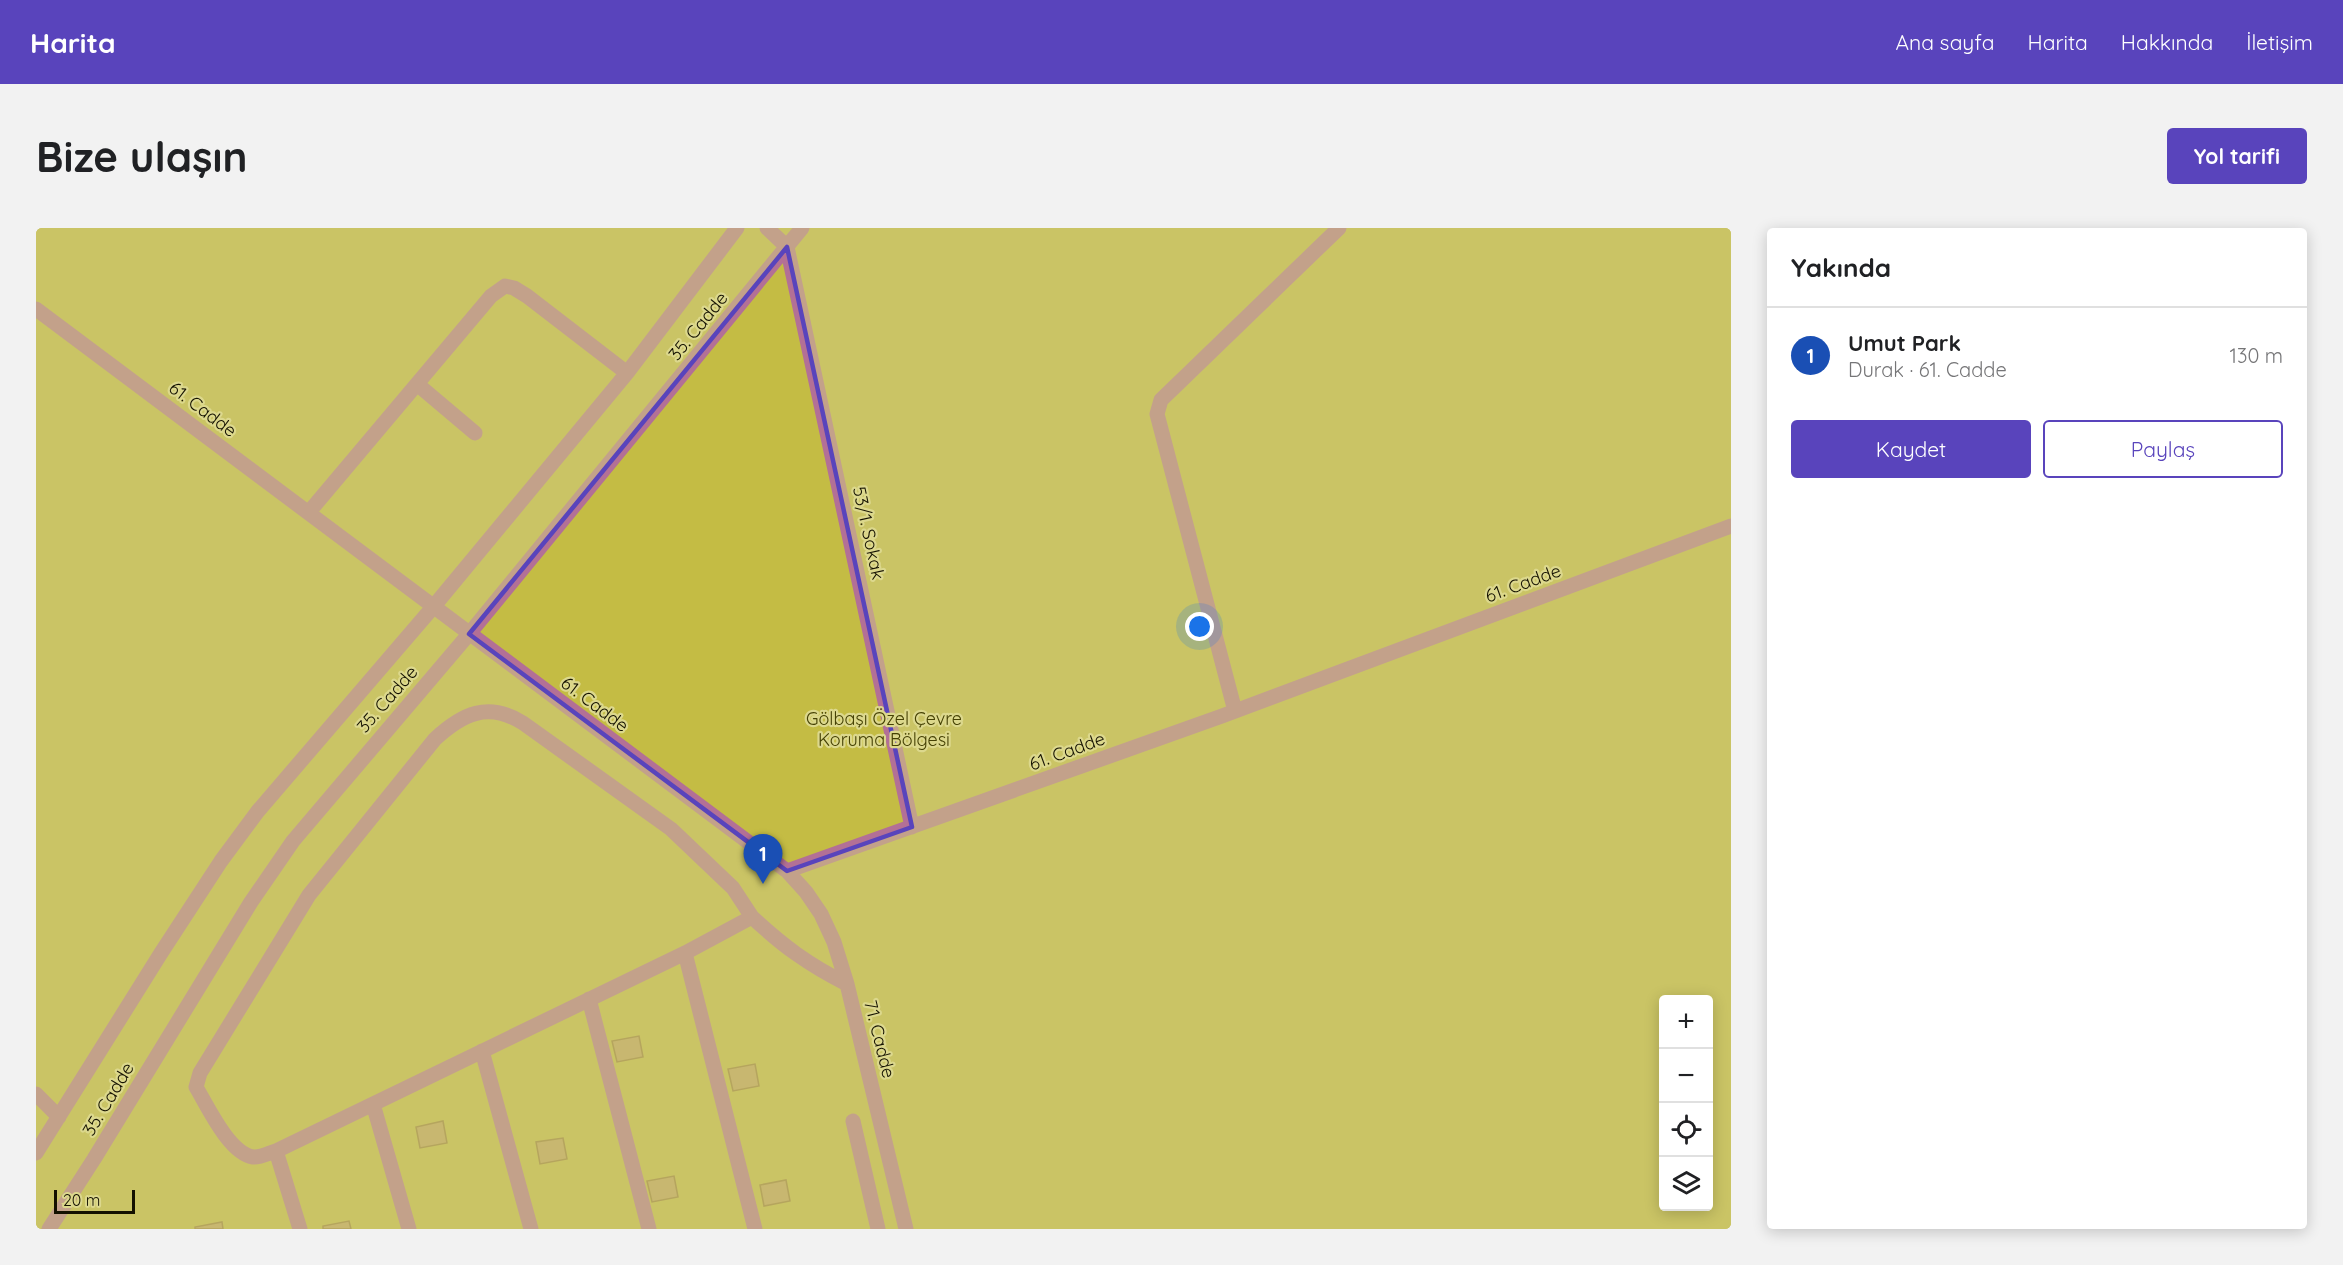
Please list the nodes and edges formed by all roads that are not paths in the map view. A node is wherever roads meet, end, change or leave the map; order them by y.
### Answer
1 (737, 228) edge
2 (767, 228) edge
3 (802, 228) edge
4 (1338, 228) edge
5 (787, 247) junction
6 (36, 309) edge
7 (627, 373) junction
8 (417, 384) junction
9 (475, 433) dead end
10 (309, 512) junction
11 (1731, 526) edge
12 (434, 606) junction
13 (469, 634) junction
14 (1234, 711) junction
15 (912, 827) junction
16 (788, 871) junction
17 (752, 917) junction
18 (685, 952) junction
19 (847, 984) junction
20 (589, 999) junction
21 (482, 1051) junction
22 (36, 1094) edge
23 (373, 1104) junction
24 (59, 1117) junction
25 (853, 1121) dead end
26 (276, 1151) junction
27 (36, 1153) edge
28 (49, 1229) edge
29 (300, 1229) edge
30 (409, 1229) edge
31 (531, 1229) edge
32 (649, 1229) edge
33 (755, 1229) edge
34 (878, 1229) edge
35 (906, 1229) edge

1 - 7 street, 35. Cadde
2 - 5 street
3 - 5 street, 35. Cadde
4 - 14 street
5 - 13 street, 35. Cadde
5 - 15 street, 53/1. Sokak
6 - 10 street, 61. Cadde
7 - 8 street
7 - 12 street, 35. Cadde
8 - 9 street
8 - 10 street
10 - 12 street, 61. Cadde
11 - 14 street, 61. Cadde
12 - 13 street, 61. Cadde
12 - 24 street, 35. Cadde
13 - 16 street, 61. Cadde
13 - 28 street, 35. Cadde
14 - 15 street, 61. Cadde
15 - 16 street, 61. Cadde
16 - 19 street, 71. Cadde
17 - 18 street
17 - 19 street
17 - 26 street
18 - 20 street
18 - 33 street
19 - 35 street, 71. Cadde
20 - 21 street
20 - 32 street
21 - 23 street
21 - 31 street
22 - 24 street
23 - 26 street
23 - 30 street
24 - 27 street, 35. Cadde
25 - 34 street
26 - 29 street

